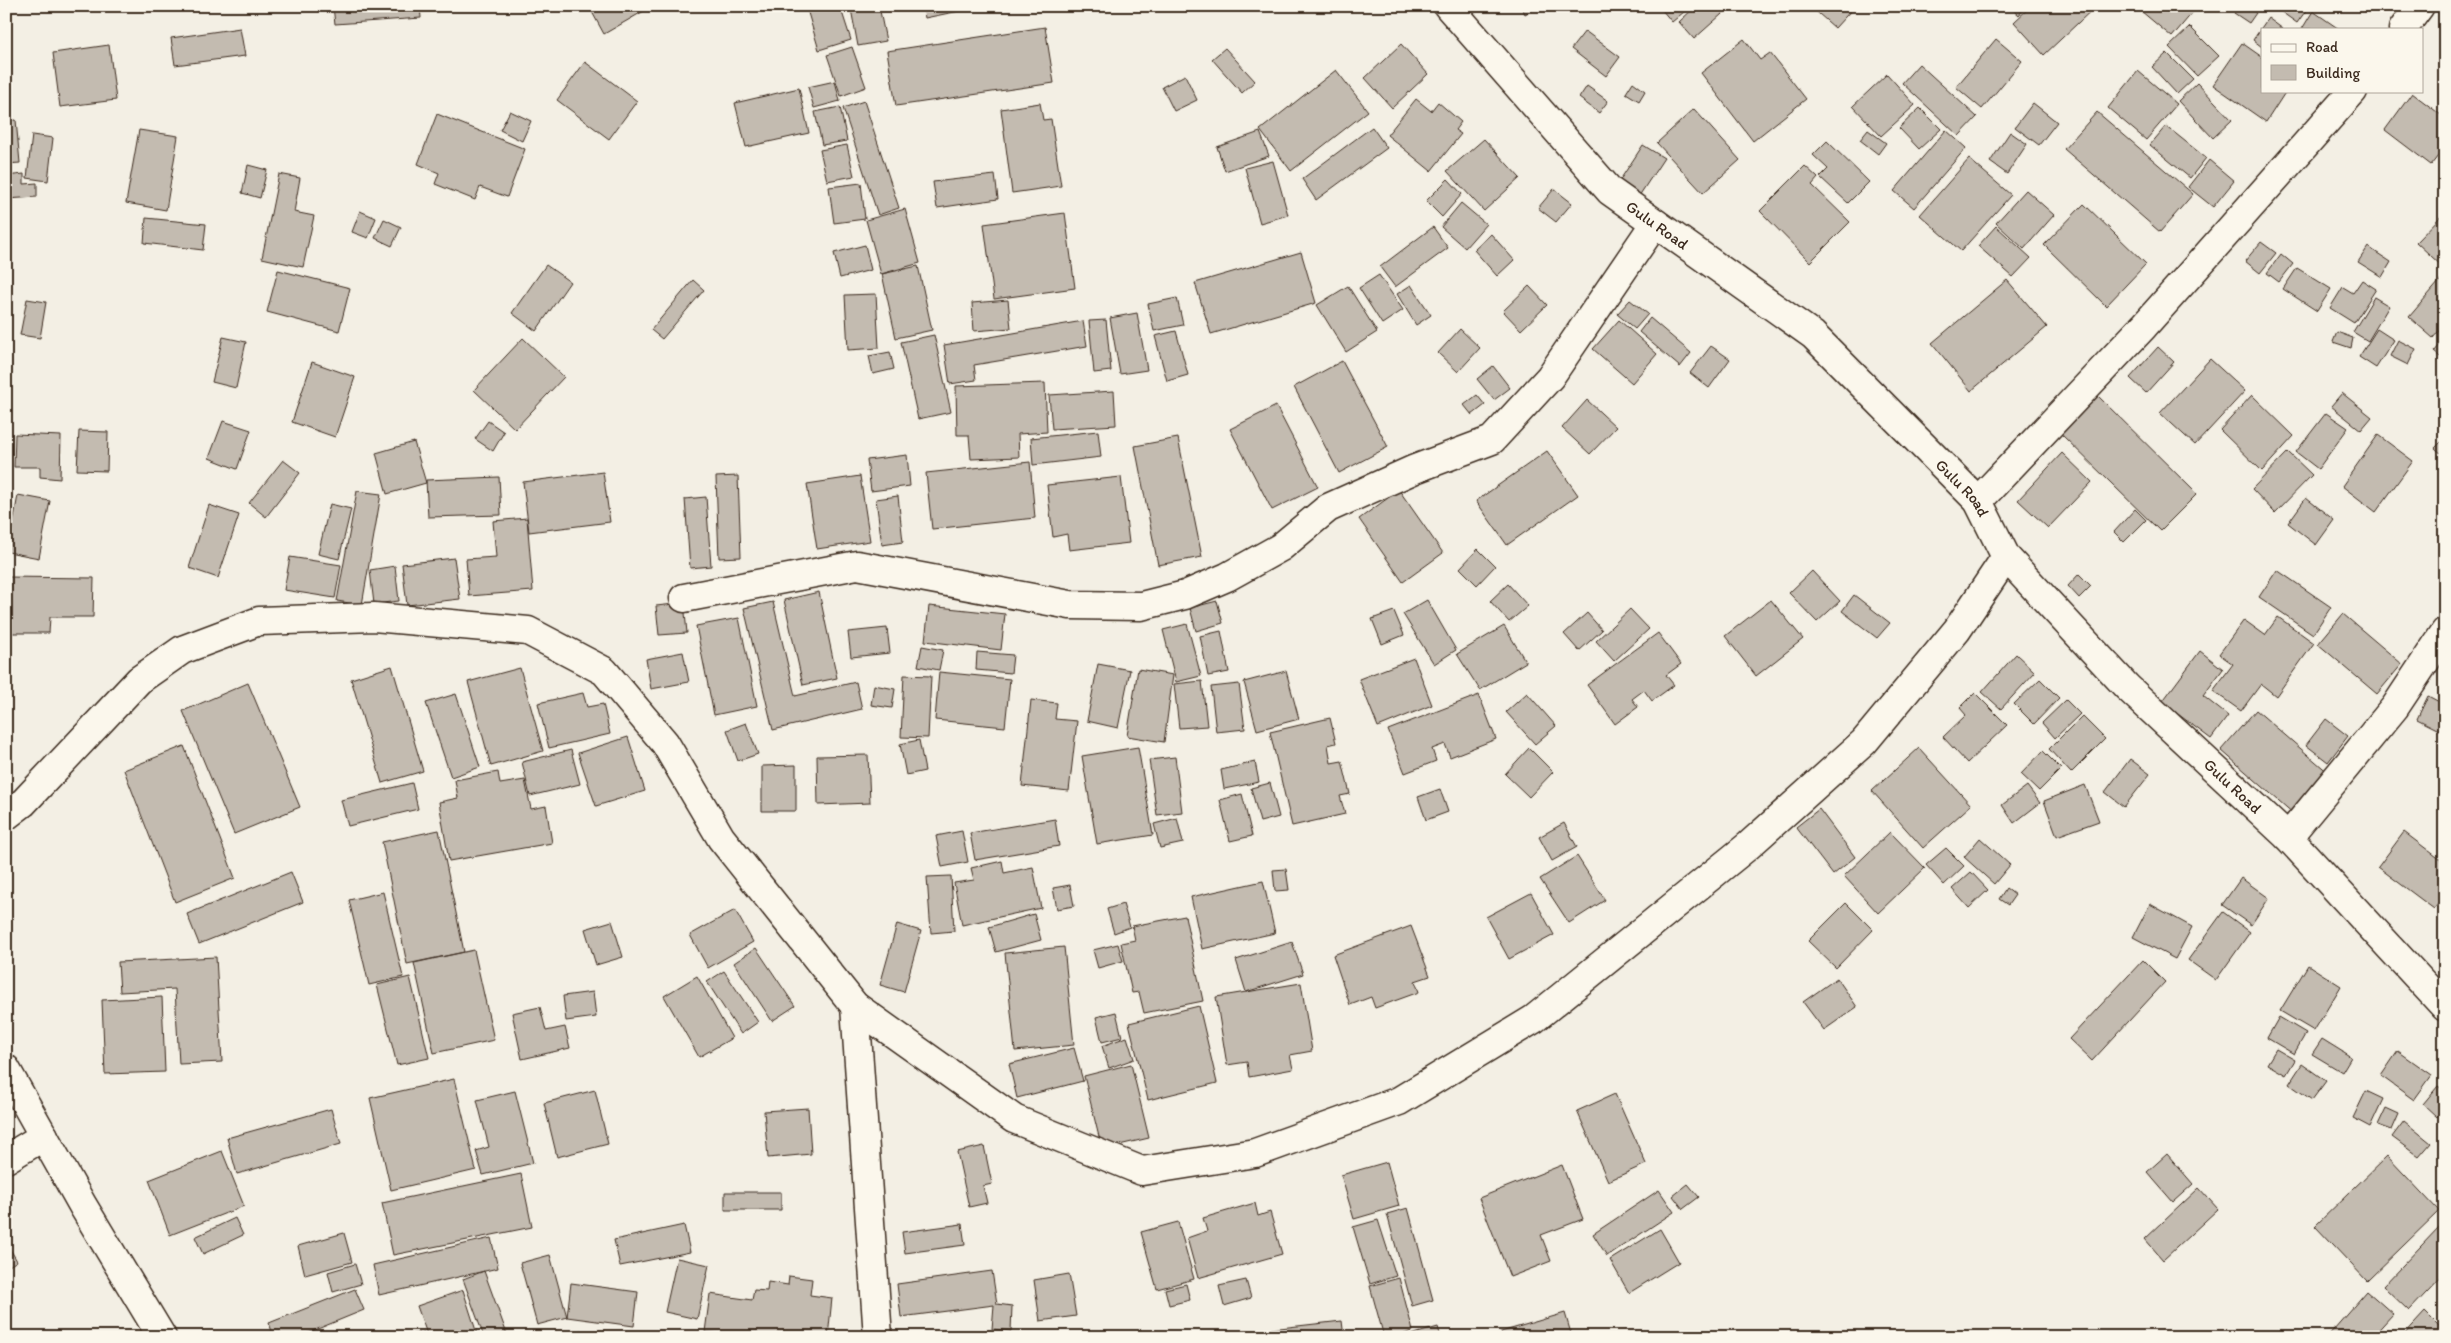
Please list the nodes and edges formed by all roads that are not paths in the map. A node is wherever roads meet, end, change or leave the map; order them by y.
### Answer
1 (1448, 6) edge
2 (2420, 6) edge
3 (2404, 28) edge
4 (2351, 92) edge
5 (1655, 223) junction
6 (1978, 501) junction
7 (2006, 557) junction
8 (684, 598) dead end
9 (2445, 632) edge
10 (6, 816) edge
11 (2288, 837) junction
12 (855, 1006) junction
13 (2444, 1007) edge
14 (6, 1069) edge
15 (44, 1136) junction
16 (6, 1159) edge
17 (162, 1337) edge
18 (878, 1337) edge

1 - 5 street, Gulu Road
2 - 3 street
4 - 6 street
5 - 6 street, Gulu Road
5 - 8 street
6 - 7 street, Gulu Road
7 - 11 street, Gulu Road
7 - 12 street
9 - 11 street
10 - 12 street
11 - 13 street, Gulu Road
12 - 18 street
14 - 15 street
15 - 16 street
15 - 17 street

